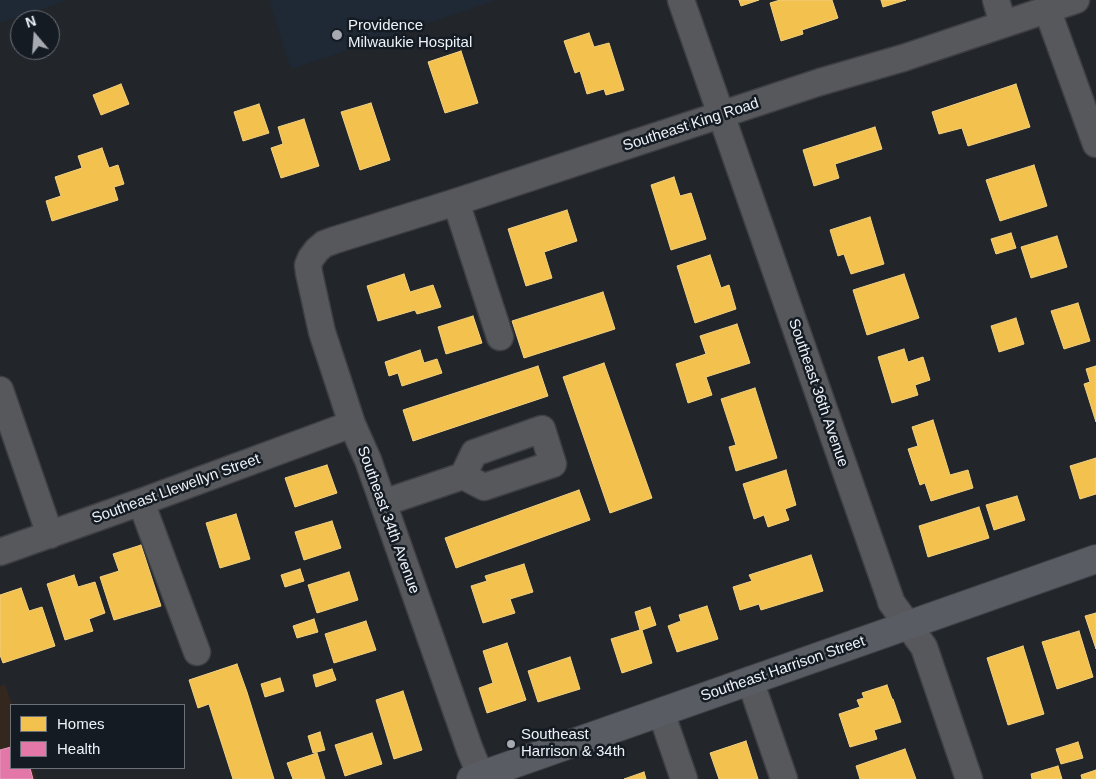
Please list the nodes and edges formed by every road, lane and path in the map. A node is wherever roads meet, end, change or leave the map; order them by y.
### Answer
1 (681, 0) edge
2 (1076, 0) edge
3 (1046, 9) junction
4 (1000, 12) edge
5 (721, 115) junction
6 (1096, 144) edge
7 (456, 202) junction
8 (311, 258) joint
9 (500, 337) dead end
10 (0, 390) edge
11 (352, 424) junction
12 (463, 476) dead end
13 (141, 502) junction
14 (383, 503) junction
15 (50, 535) junction
16 (0, 552) edge
17 (1096, 559) edge
18 (908, 625) junction
19 (197, 652) dead end
20 (750, 680) junction
21 (661, 712) junction
22 (478, 778) edge
23 (684, 779) edge
24 (784, 779) edge
25 (969, 779) edge

1 - 5 street, Southeast 36th Avenue
2 - 3 street, Southeast King Road
3 - 4 street, Southeast King Road
3 - 6 street
4 - 5 street, Southeast King Road
5 - 7 street, Southeast King Road
5 - 18 street, Southeast 36th Avenue
7 - 8 street, Southeast King Road
7 - 9 street
8 - 11 street, Southeast 34th Avenue
10 - 15 street
11 - 13 street, Southeast Llewellyn Street
11 - 14 street, Southeast 34th Avenue
12 - 14 street
13 - 15 street, Southeast Llewellyn Street
13 - 19 street
14 - 22 street, Southeast 34th Avenue
15 - 16 street, Southeast Llewellyn Street
17 - 18 main road, Southeast Harrison Street
18 - 20 main road, Southeast Harrison Street
18 - 25 street, Southeast 36th Avenue
20 - 21 main road, Southeast Harrison Street
20 - 24 street
21 - 22 main road, Southeast Harrison Street
21 - 23 street

